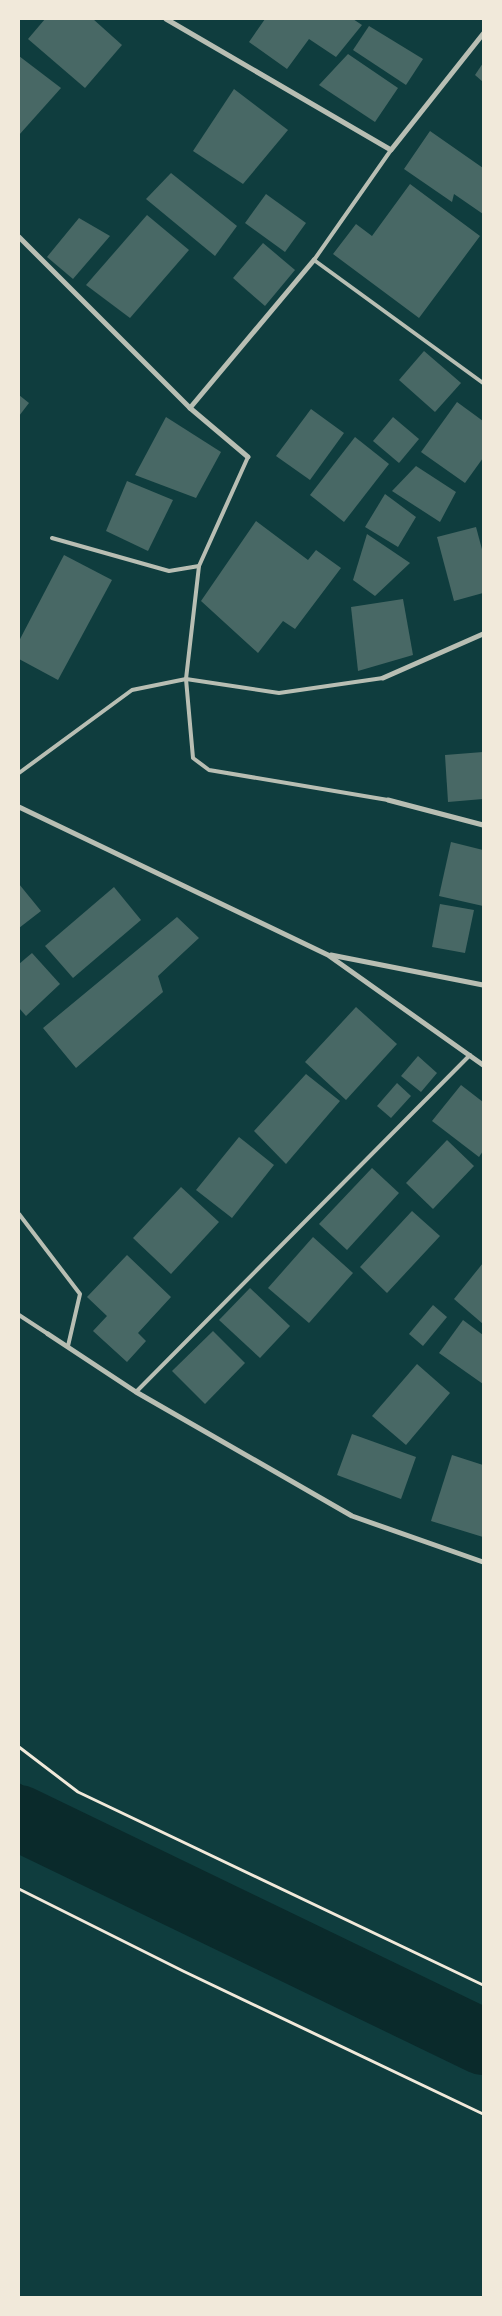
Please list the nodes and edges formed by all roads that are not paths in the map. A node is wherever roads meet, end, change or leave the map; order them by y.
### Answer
1 (166, 19) edge
2 (483, 34) edge
3 (391, 150) junction
4 (19, 237) edge
5 (314, 260) junction
6 (483, 383) edge
7 (190, 408) junction
8 (248, 456) joint
9 (52, 538) dead end
10 (199, 566) junction
11 (483, 634) edge
12 (383, 678) joint
13 (186, 679) junction
14 (19, 773) edge
15 (388, 800) joint
16 (19, 807) edge
17 (483, 825) edge
18 (328, 955) junction
19 (483, 985) edge
20 (470, 1055) junction
21 (483, 1064) edge
22 (19, 1214) edge
23 (19, 1314) edge
24 (48, 1334) joint
25 (68, 1346) junction
26 (136, 1392) junction
27 (483, 1562) edge

1 - 3 street
2 - 3 street
3 - 5 lane
4 - 7 street
5 - 6 lane
5 - 7 street
7 - 8 street
8 - 10 lane
9 - 10 lane
10 - 13 lane
11 - 12 street
12 - 13 lane
13 - 14 lane
13 - 15 lane
15 - 17 street
16 - 18 street
18 - 19 street
18 - 20 street
20 - 21 street
20 - 26 lane
22 - 25 lane
23 - 24 lane
24 - 25 street
25 - 26 street
26 - 27 street

